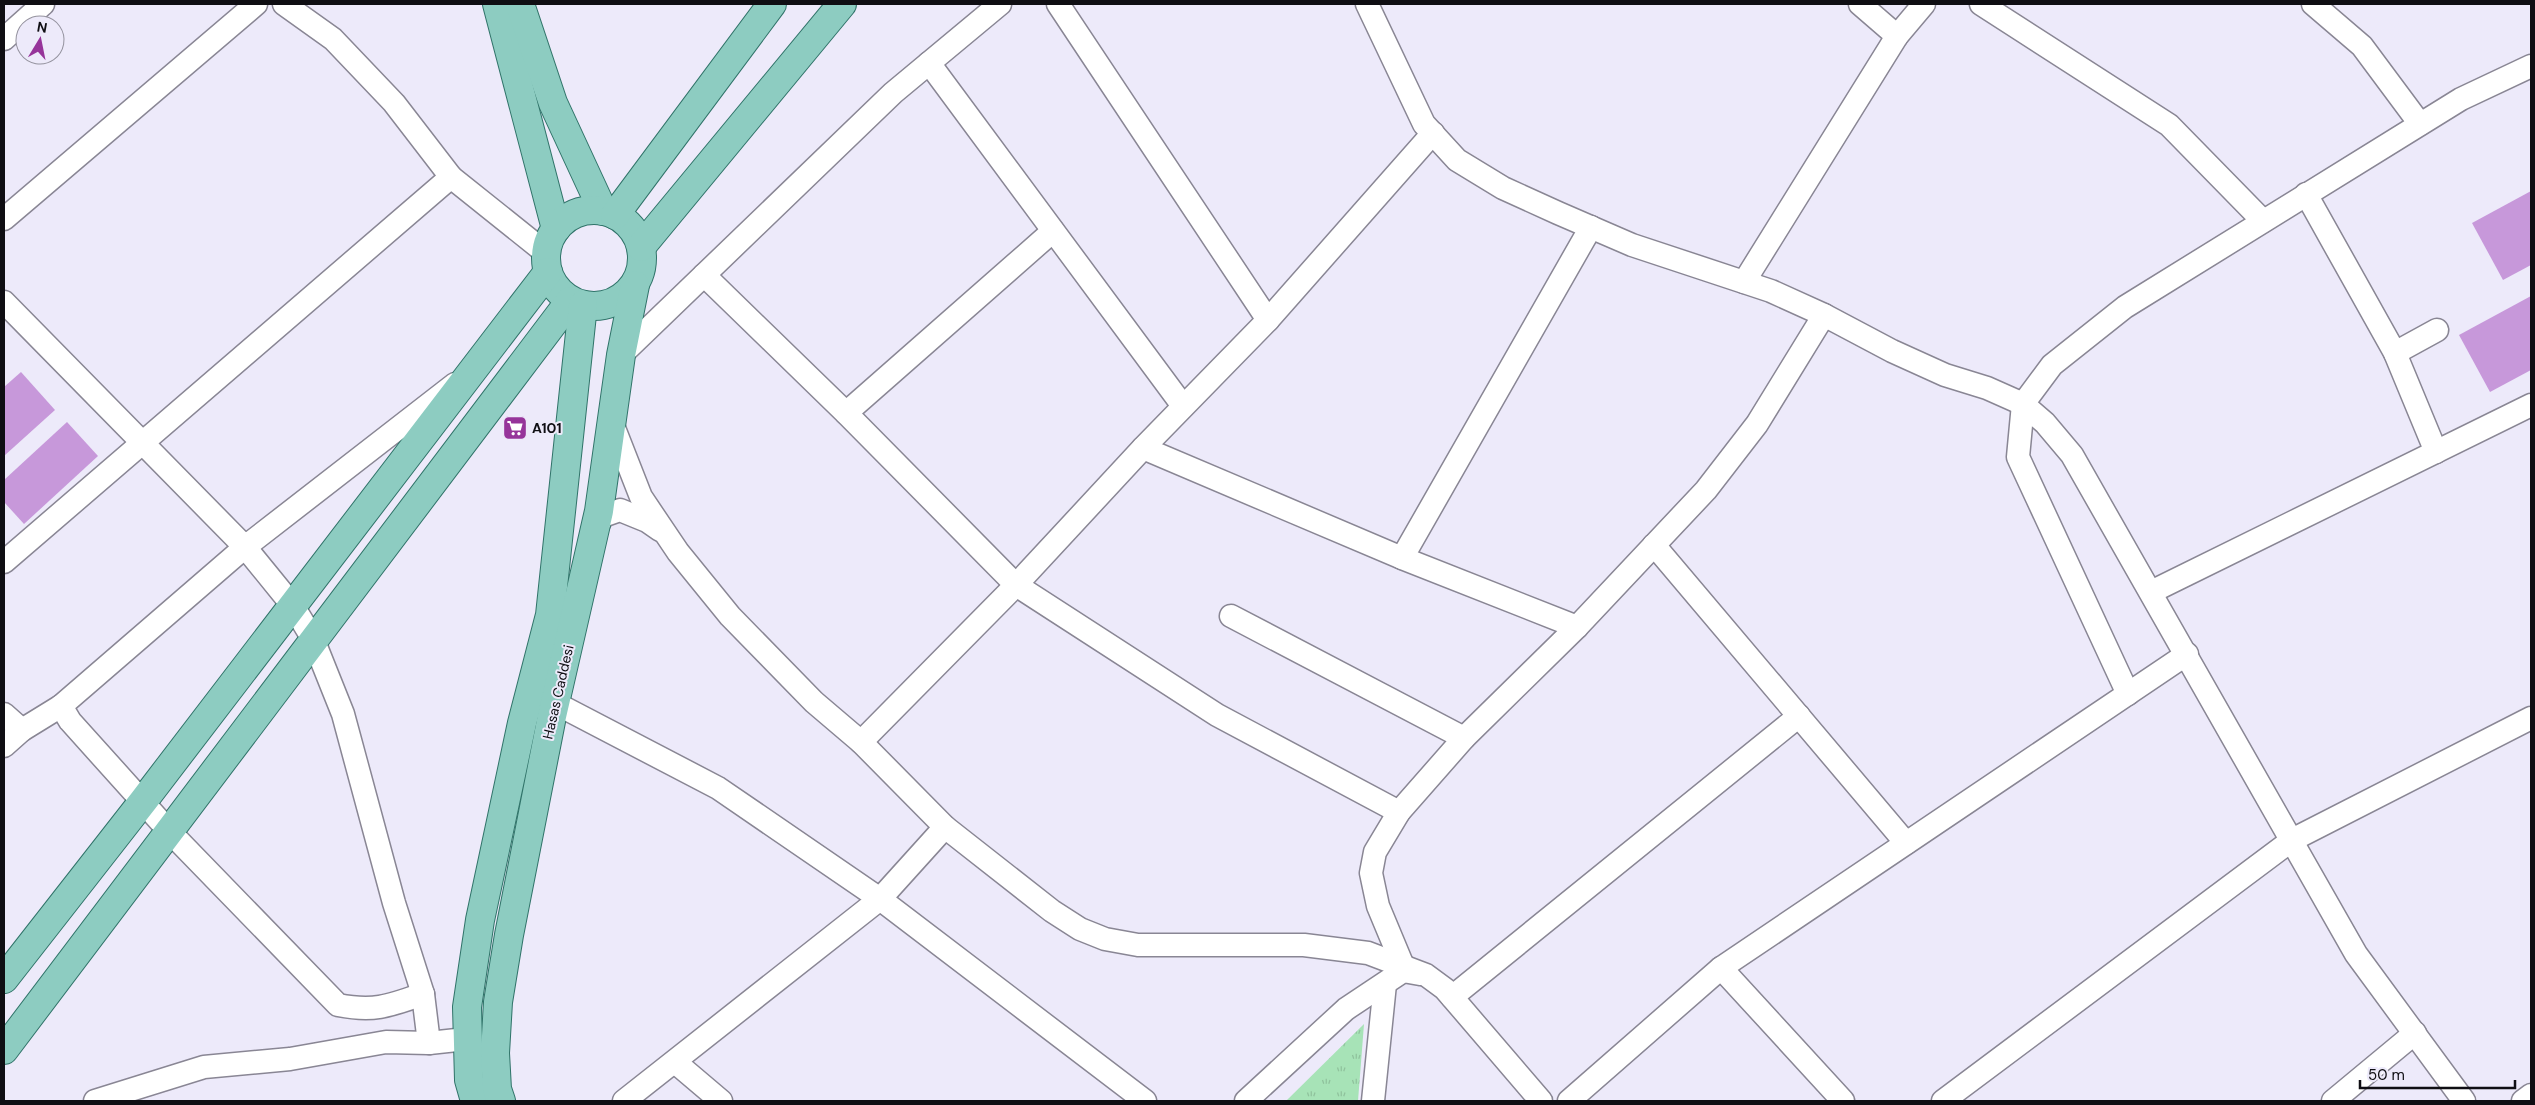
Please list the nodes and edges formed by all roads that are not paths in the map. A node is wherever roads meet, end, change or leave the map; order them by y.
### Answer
1 (43, 4) edge
2 (256, 4) edge
3 (284, 4) edge
4 (497, 4) edge
5 (520, 4) edge
6 (772, 4) edge
7 (842, 4) edge
8 (1000, 4) edge
9 (1058, 4) edge
10 (1368, 4) edge
11 (1860, 4) edge
12 (1924, 4) edge
13 (1981, 4) edge
14 (2314, 4) edge
15 (1897, 36) junction
16 (4, 39) edge
17 (928, 63) junction
18 (2531, 66) edge
19 (2420, 124) junction
20 (1433, 133) junction
21 (451, 177) junction
22 (2306, 194) junction
23 (609, 213) junction
24 (4, 219) edge
25 (2263, 222) junction
26 (1590, 227) junction
27 (1053, 231) junction
28 (641, 247) junction
29 (550, 251) junction
30 (704, 275) junction
31 (1744, 282) junction
32 (635, 284) junction
33 (4, 302) edge
34 (577, 303) junction
35 (1824, 315) junction
36 (1268, 320) junction
37 (2437, 330) dead end
38 (2395, 353) junction
39 (621, 355) junction
40 (473, 370) junction
41 (2023, 404) junction
42 (2531, 405) edge
43 (1183, 406) junction
44 (846, 413) junction
45 (612, 423) junction
46 (142, 442) junction
47 (1143, 448) junction
48 (2436, 452) junction
49 (595, 530) junction
50 (667, 535) junction
51 (1654, 545) junction
52 (245, 546) junction
53 (1402, 558) junction
54 (4, 562) edge
55 (1016, 585) junction
56 (2152, 592) junction
57 (293, 606) junction
58 (1231, 616) dead end
59 (1577, 627) junction
60 (314, 639) junction
61 (2187, 654) junction
62 (2128, 694) junction
63 (555, 703) junction
64 (61, 706) junction
65 (4, 714) edge
66 (1799, 716) junction
67 (2531, 718) edge
68 (22, 730) junction
69 (1464, 738) junction
70 (861, 742) junction
71 (4, 746) edge
72 (144, 800) junction
73 (1399, 812) junction
74 (945, 827) junction
75 (168, 830) junction
76 (2292, 840) junction
77 (1906, 843) junction
78 (880, 899) junction
79 (1403, 966) junction
80 (1721, 968) junction
81 (1426, 975) junction
82 (4, 979) edge
83 (1385, 984) junction
84 (423, 994) junction
85 (1452, 997) junction
86 (2414, 1033) junction
87 (466, 1039) junction
88 (430, 1044) junction
89 (4, 1050) edge
90 (675, 1062) junction
91 (2531, 1095) edge
92 (95, 1101) edge
93 (475, 1101) edge
94 (501, 1101) edge
95 (624, 1101) edge
96 (721, 1101) edge
97 (1146, 1101) edge
98 (1246, 1101) edge
99 (1373, 1101) edge
100 (1541, 1101) edge
101 (1569, 1101) edge
102 (1843, 1101) edge
103 (1943, 1101) edge
104 (2333, 1101) edge
105 (2464, 1101) edge
106 (2523, 1101) edge

1 - 16 street
2 - 24 street
3 - 21 street
4 - 29 main road
5 - 23 main road
6 - 23 main road
7 - 28 main road
8 - 17 street
9 - 36 street
10 - 20 street
11 - 15 street
12 - 15 street
13 - 25 street
14 - 19 street
15 - 31 street
17 - 27 street
17 - 30 street
18 - 19 street
19 - 22 street
20 - 26 street
20 - 36 street
21 - 29 street
21 - 46 street
22 - 25 street
22 - 38 street
23 - 28 main road
23 - 29 main road
25 - 41 street
26 - 31 street
26 - 53 street
27 - 43 street
27 - 44 street
28 - 32 main road
29 - 34 main road
29 - 40 main road
30 - 39 street
30 - 44 street
31 - 35 street
32 - 34 main road
32 - 39 main road, Hasas Caddesi
33 - 46 street
34 - 60 main road
34 - 87 main road, Hasas Caddesi
35 - 41 street
35 - 51 street
36 - 43 street
37 - 38 street
38 - 48 street
39 - 45 main road, Hasas Caddesi
40 - 52 street
40 - 57 main road
41 - 56 street
41 - 62 street
42 - 48 street
43 - 47 street
44 - 55 street
45 - 49 main road, Hasas Caddesi
45 - 50 street
46 - 52 street
46 - 54 street
47 - 53 street
47 - 55 street
48 - 56 street
49 - 50 street
49 - 63 main road, Hasas Caddesi
50 - 70 street
51 - 59 street
51 - 66 street
52 - 57 street
52 - 64 street
53 - 59 street
55 - 70 street
55 - 73 street
56 - 61 street
57 - 60 street
57 - 72 main road
58 - 69 street
59 - 69 street
60 - 75 main road
60 - 84 street
61 - 62 street
61 - 76 street
62 - 77 street
63 - 78 street
63 - 94 main road, Hasas Caddesi
64 - 68 street
64 - 72 street
65 - 68 street
66 - 77 street
66 - 85 street
67 - 76 street
68 - 71 street
69 - 73 street
70 - 74 street
72 - 75 street
72 - 82 main road
73 - 79 street
74 - 78 street
74 - 79 street
75 - 84 street
75 - 89 main road
76 - 86 street
76 - 103 street
77 - 80 street
78 - 90 street
78 - 97 street
79 - 81 street
80 - 101 street
80 - 102 street
81 - 83 street
81 - 85 street
83 - 98 street
83 - 99 street
84 - 88 street
85 - 100 street
86 - 104 street
86 - 105 street
87 - 88 street
87 - 93 main road, Hasas Caddesi
88 - 92 street
90 - 95 street
90 - 96 street
91 - 106 street

